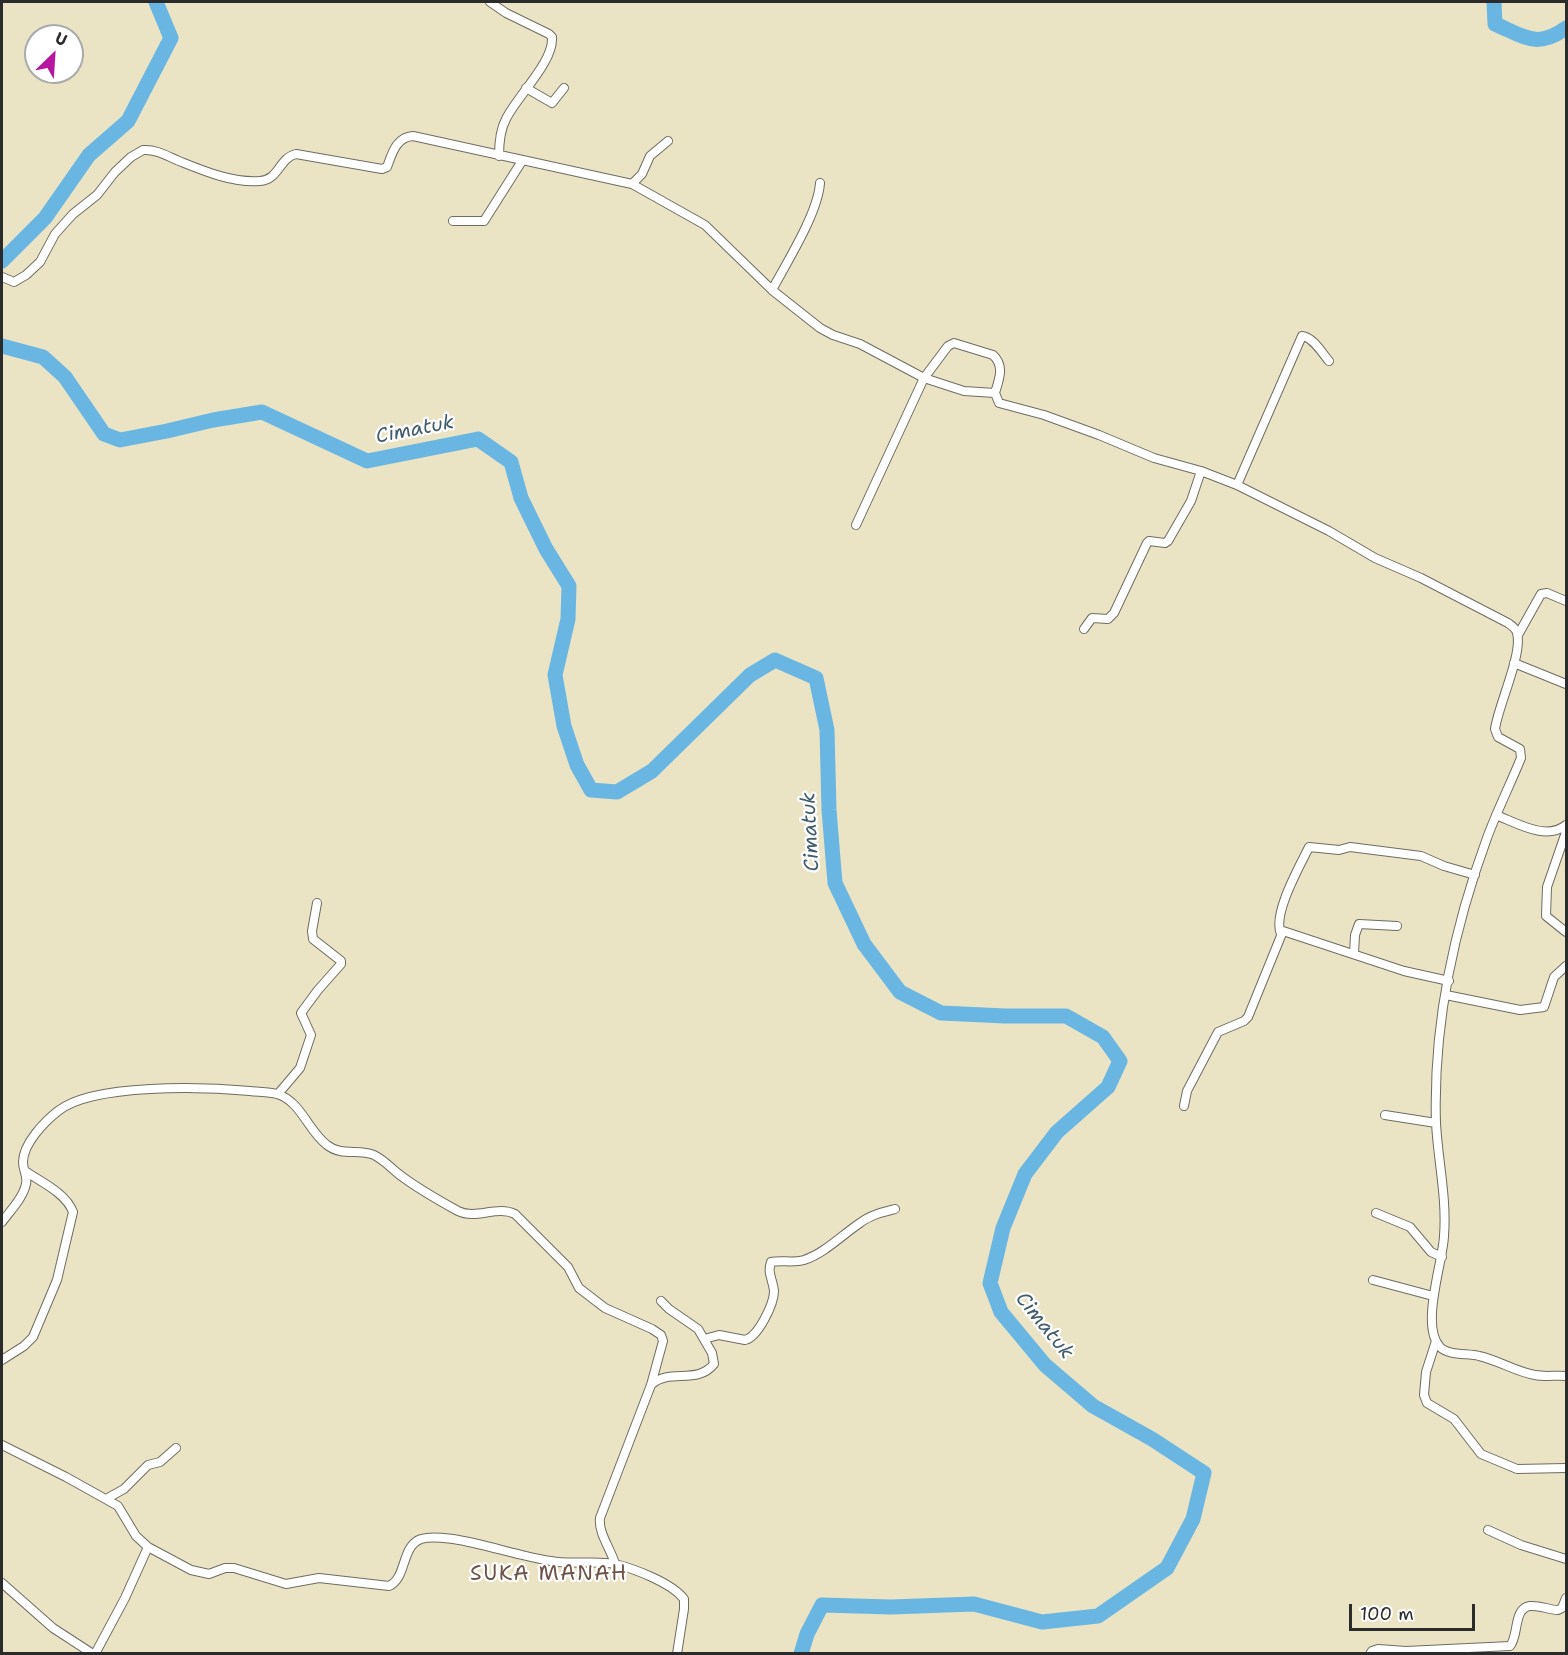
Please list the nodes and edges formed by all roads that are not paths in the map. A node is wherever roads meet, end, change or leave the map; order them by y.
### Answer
1 (490, 2) edge
2 (526, 88) junction
3 (564, 88) dead end
4 (668, 141) dead end
5 (499, 156) junction
6 (522, 161) junction
7 (820, 183) dead end
8 (632, 184) junction
9 (453, 221) dead end
10 (2, 277) edge
11 (772, 290) junction
12 (1329, 361) dead end
13 (924, 378) junction
14 (995, 393) junction
15 (1201, 471) junction
16 (1237, 485) junction
17 (856, 525) dead end
18 (1566, 601) edge
19 (1084, 628) dead end
20 (1518, 635) junction
21 (1514, 663) junction
22 (1566, 684) edge
23 (1496, 815) junction
24 (1566, 825) edge
25 (1566, 832) edge
26 (1475, 875) junction
27 (317, 903) dead end
28 (1397, 926) dead end
29 (1566, 932) edge
30 (1281, 934) junction
31 (1354, 954) junction
32 (1566, 966) edge
33 (1449, 981) junction
34 (1446, 995) junction
35 (278, 1094) junction
36 (1184, 1106) dead end
37 (1385, 1114) dead end
38 (1436, 1123) junction
39 (24, 1170) junction
40 (895, 1209) dead end
41 (1376, 1213) dead end
42 (2, 1222) edge
43 (1442, 1257) junction
44 (1373, 1280) dead end
45 (1433, 1296) junction
46 (661, 1301) dead end
47 (704, 1339) junction
48 (1436, 1341) junction
49 (2, 1360) edge
50 (1566, 1376) edge
51 (651, 1385) junction
52 (2, 1445) edge
53 (176, 1448) dead end
54 (1566, 1468) edge
55 (106, 1499) junction
56 (1488, 1530) dead end
57 (148, 1547) junction
58 (1566, 1559) edge
59 (615, 1564) junction
60 (2, 1583) edge
61 (1566, 1598) edge
62 (94, 1653) edge
63 (677, 1653) edge
64 (1370, 1653) edge

1 - 2 street
2 - 3 street
2 - 5 street
4 - 8 street
5 - 6 street
5 - 10 street
6 - 8 street
6 - 9 street
7 - 11 street
8 - 11 street
11 - 13 street
12 - 16 street
13 - 14 street
13 - 14 street
13 - 17 street
14 - 15 street
15 - 16 street
15 - 19 street
16 - 20 street
18 - 20 street
20 - 21 street
21 - 22 street
21 - 23 street
23 - 24 street
23 - 26 street
25 - 29 street
26 - 30 street
26 - 33 street
27 - 35 street
28 - 31 street
30 - 31 street
30 - 36 street
31 - 33 street
32 - 34 street
33 - 34 street
34 - 38 street
35 - 39 street
35 - 51 street
37 - 38 street
38 - 43 street
39 - 42 street
39 - 49 street
40 - 47 street
41 - 43 street
43 - 45 street
44 - 45 street
45 - 48 street
46 - 47 street
47 - 51 street
48 - 50 street
48 - 54 street
51 - 59 street
52 - 55 street
53 - 55 street
55 - 57 street
56 - 58 street
57 - 59 street
57 - 62 street
59 - 63 street
60 - 62 street
61 - 64 street

